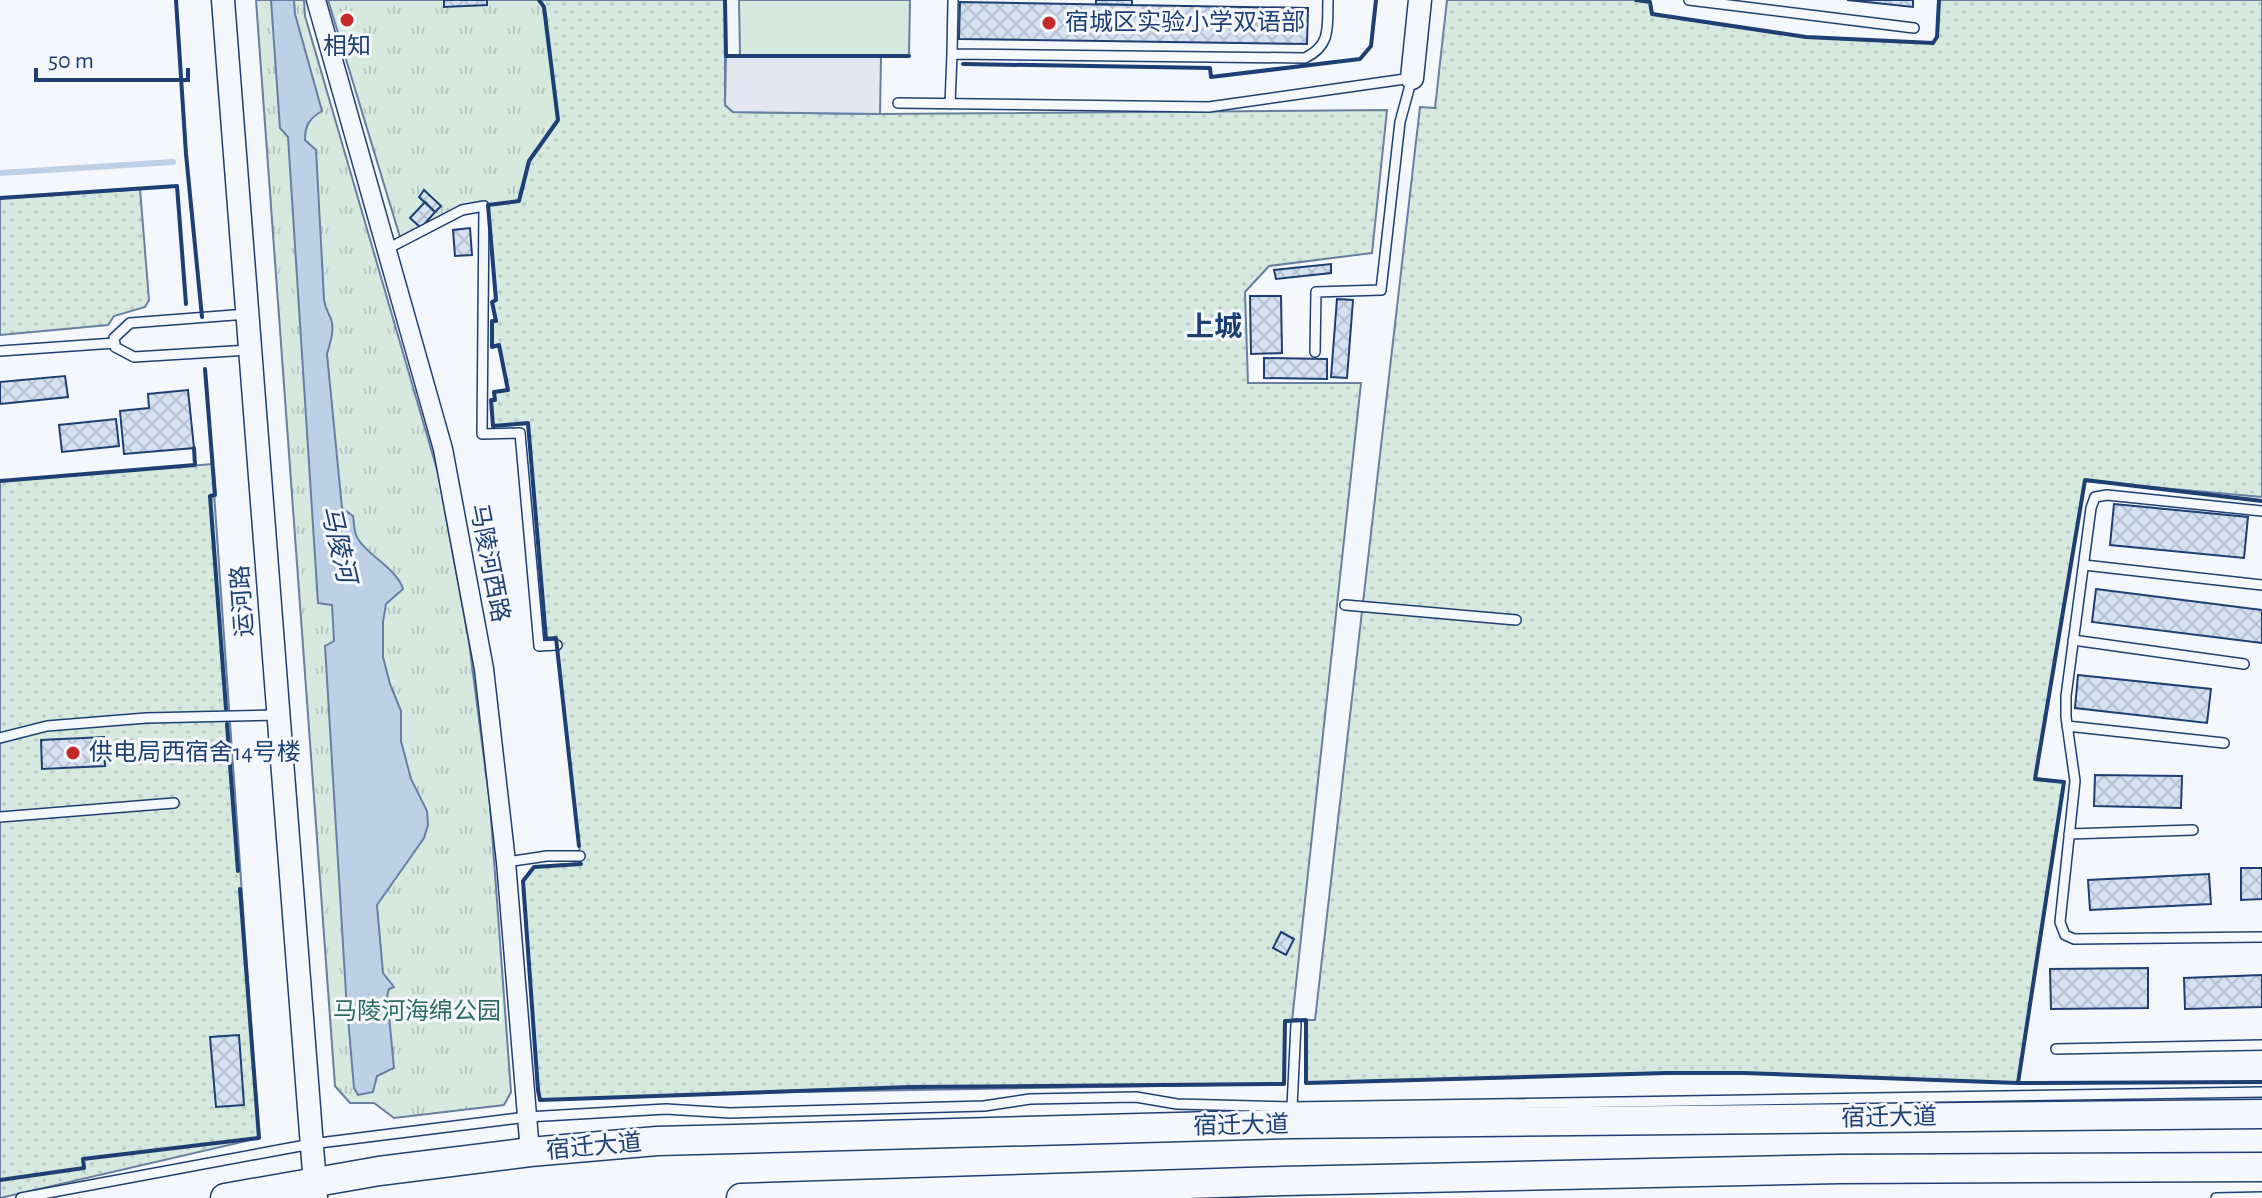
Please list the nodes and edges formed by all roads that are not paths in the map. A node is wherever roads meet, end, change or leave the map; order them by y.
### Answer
1 (223, 0) edge
2 (316, 0) edge
3 (953, 0) edge
4 (1328, 0) edge
5 (1420, 0) edge
6 (1689, 0) edge
7 (1914, 28) dead end
8 (952, 54) junction
9 (1412, 78) junction
10 (898, 103) dead end
11 (950, 104) junction
12 (387, 249) junction
13 (247, 314) junction
14 (115, 343) junction
15 (250, 349) junction
16 (0, 351) edge
17 (1315, 352) dead end
18 (2262, 511) edge
19 (2084, 565) junction
20 (2262, 585) edge
21 (1345, 605) dead end
22 (1516, 620) dead end
23 (2073, 640) junction
24 (557, 645) dead end
25 (2244, 664) dead end
26 (278, 715) junction
27 (2067, 726) junction
28 (0, 738) edge
29 (2224, 743) dead end
30 (174, 803) dead end
31 (0, 817) edge
32 (2193, 830) dead end
33 (2069, 834) junction
34 (580, 856) dead end
35 (506, 862) junction
36 (2262, 937) edge
37 (1296, 1024) dead end
38 (2262, 1045) edge
39 (2056, 1049) dead end
40 (2262, 1092) edge
41 (1292, 1107) junction
42 (2262, 1114) edge
43 (527, 1117) junction
44 (311, 1144) junction
45 (530, 1152) junction
46 (2262, 1167) edge
47 (315, 1190) edge
48 (2262, 1197) edge
49 (21, 1198) edge
50 (225, 1198) edge
51 (741, 1198) edge
52 (2216, 1198) edge

1 - 13 street, 运河路
2 - 12 street, 马陵河西路
3 - 8 lane
4 - 8 lane
5 - 9 street
6 - 7 lane
8 - 11 lane
9 - 11 lane
9 - 17 lane
10 - 11 lane
12 - 24 lane
12 - 35 street, 马陵河西路
13 - 14 lane
13 - 15 street, 运河路
14 - 15 lane
14 - 16 lane
15 - 26 street, 运河路
18 - 19 lane
19 - 20 lane
19 - 23 lane
21 - 22 lane
23 - 25 lane
23 - 27 lane
26 - 28 lane
26 - 44 street, 运河路
27 - 29 lane
27 - 33 lane
30 - 31 lane
32 - 33 lane
33 - 36 lane
34 - 35 lane
35 - 43 street, 马陵河西路
37 - 41 lane
38 - 39 lane
40 - 41 lane
41 - 43 lane
42 - 45 main road, 宿迁大道
43 - 44 lane
43 - 45 street, 马陵河西路
44 - 47 street, 运河路
44 - 49 lane
45 - 47 main road, 宿迁大道
46 - 51 main road
47 - 50 main road, 宿迁大道
48 - 52 lane

